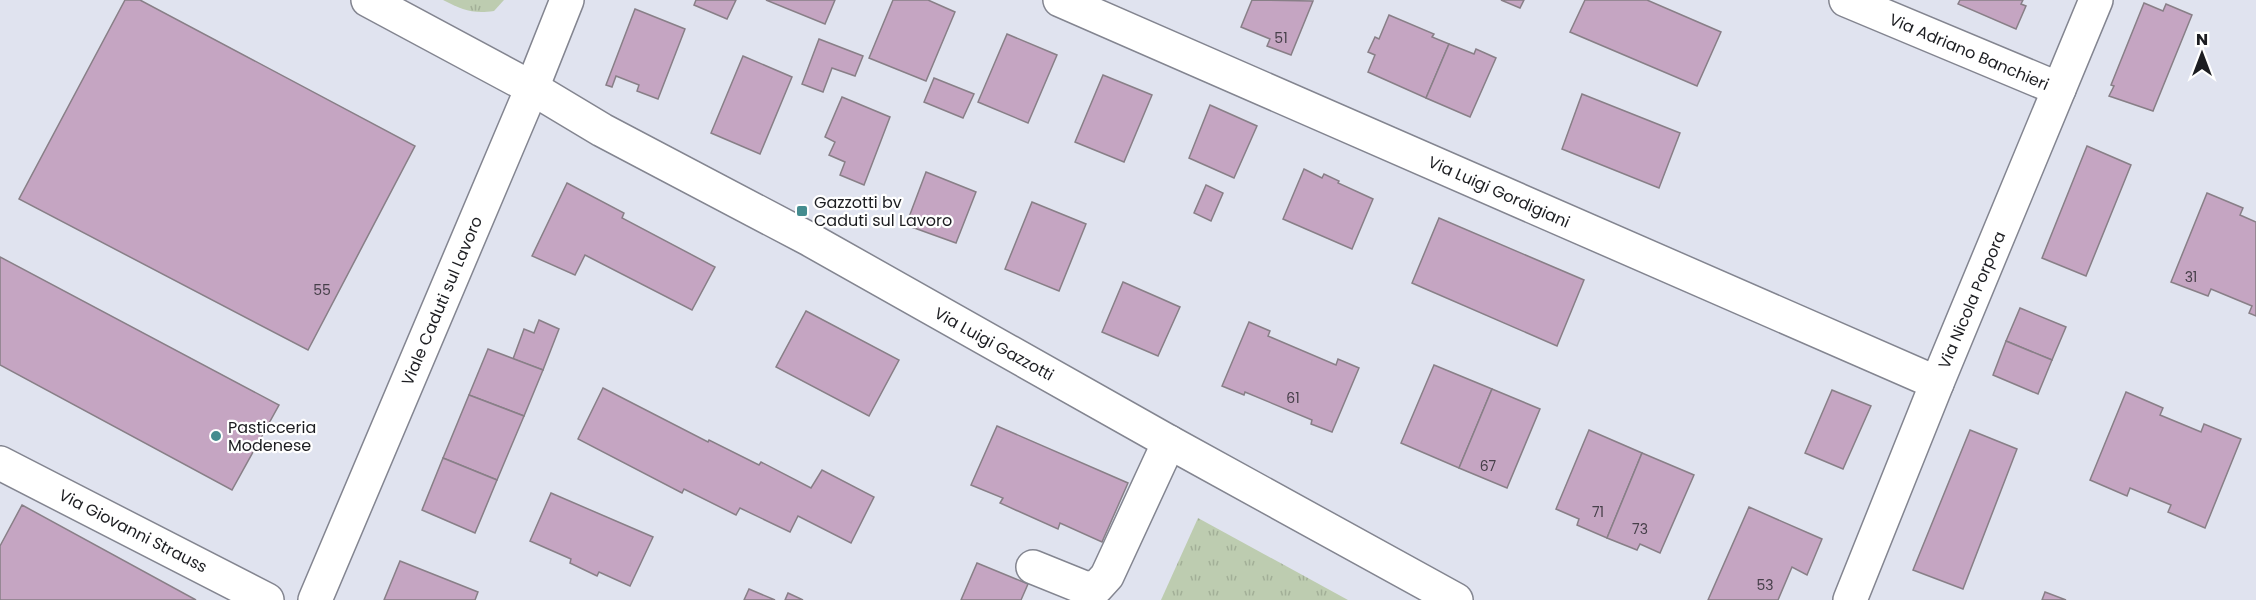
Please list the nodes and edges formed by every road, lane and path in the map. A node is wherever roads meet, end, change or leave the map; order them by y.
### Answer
1 (368, 0) edge
2 (567, 0) edge
3 (1060, 0) edge
4 (1846, 0) edge
5 (2096, 0) edge
6 (532, 88) junction
7 (2060, 89) junction
8 (1937, 383) junction
9 (1169, 442) junction
10 (0, 463) edge
11 (1033, 567) dead end
12 (267, 600) edge
13 (315, 600) edge
14 (1456, 600) edge
15 (1850, 600) edge

1 - 6 street, Via Luigi Gazzotti
2 - 6 street, Viale Caduti sul Lavoro
3 - 8 street, Via Luigi Gordigiani
4 - 7 street, Via Adriano Banchieri
5 - 7 street, Via Nicola Porpora
6 - 9 street, Via Luigi Gazzotti
6 - 13 street, Viale Caduti sul Lavoro
7 - 8 street, Via Nicola Porpora
8 - 15 street, Via Nicola Porpora
9 - 11 street
9 - 14 street, Via Luigi Gazzotti
10 - 12 street, Via Giovanni Strauss

